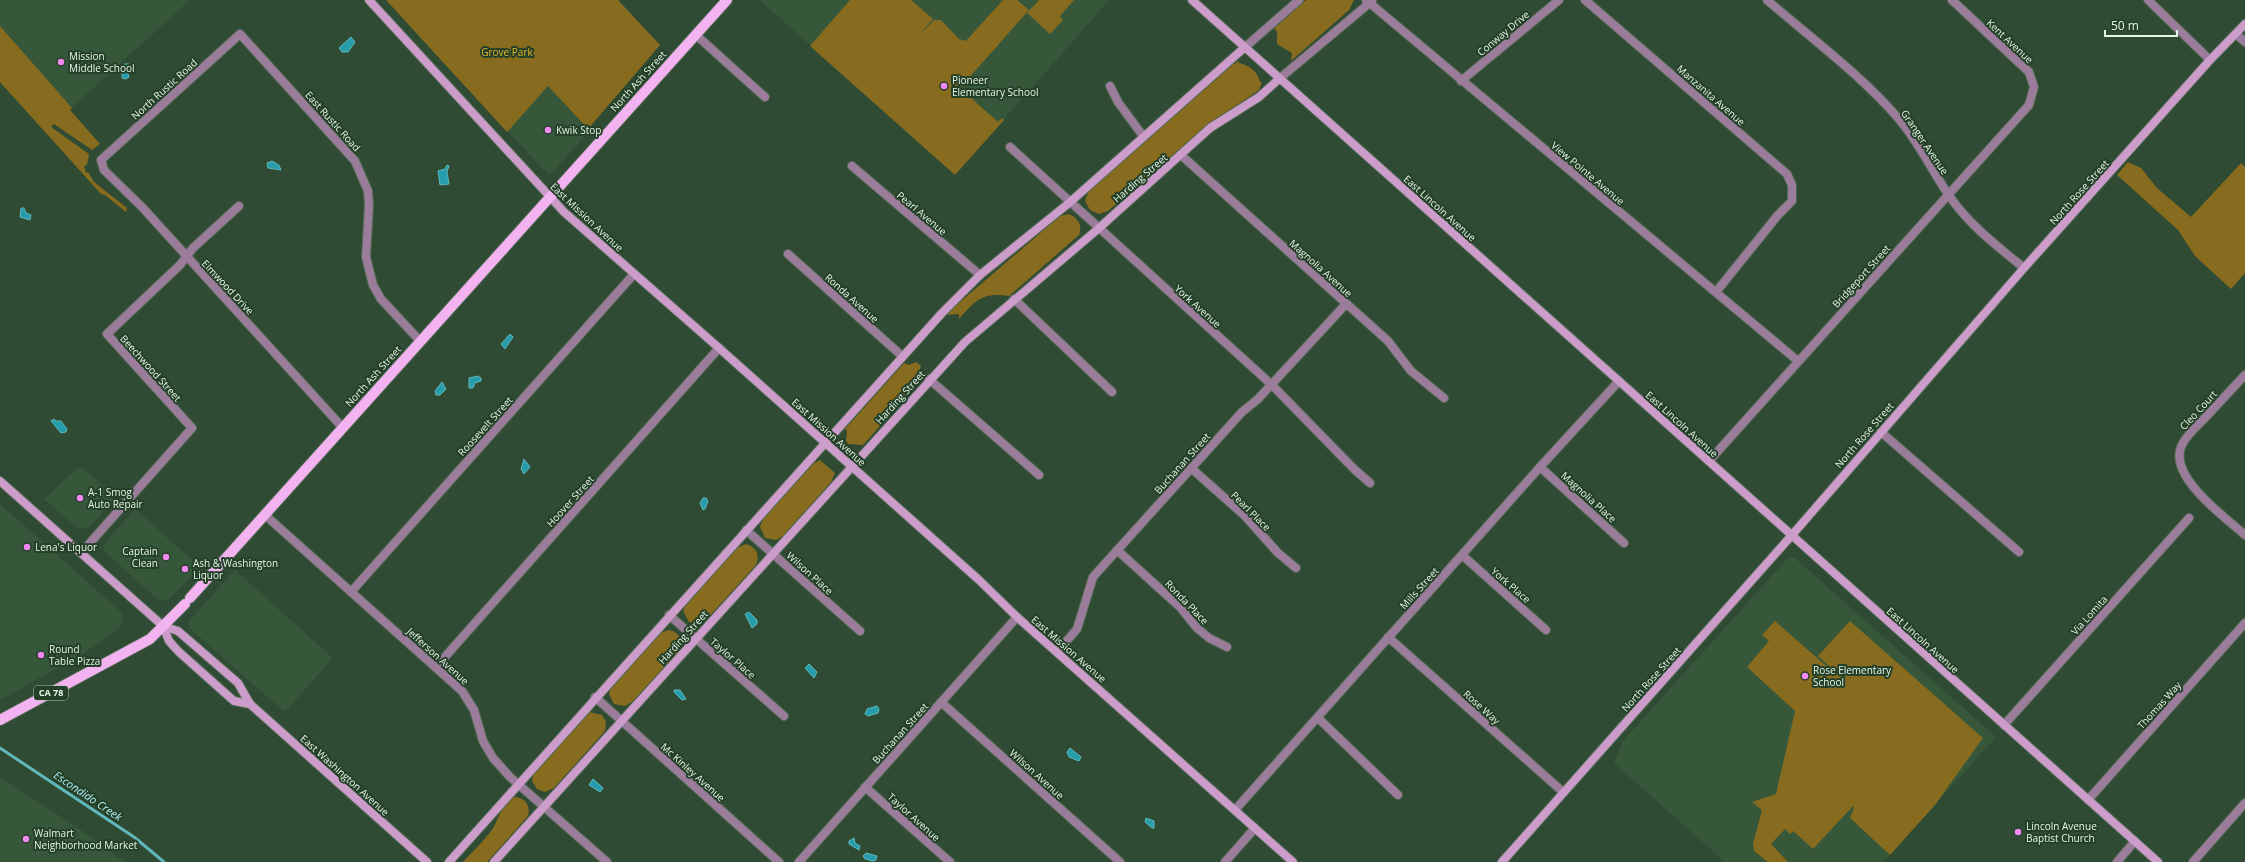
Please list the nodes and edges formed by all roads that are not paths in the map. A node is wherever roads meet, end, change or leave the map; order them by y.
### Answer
1 (368, 0) edge
2 (727, 0) edge
3 (1192, 0) edge
4 (1299, 0) edge
5 (1558, 0) edge
6 (1585, 0) edge
7 (1767, 0) edge
8 (1952, 0) edge
9 (2148, 0) edge
10 (1369, 1) edge
11 (2245, 24) edge
12 (240, 34) joint
13 (2236, 34) junction
14 (696, 35) junction
15 (2245, 42) edge
16 (1244, 48) junction
17 (2210, 60) junction
18 (1279, 79) junction
19 (1461, 82) junction
20 (1110, 86) dead end
21 (765, 97) dead end
22 (2029, 105) joint
23 (1143, 136) junction
24 (1010, 148) dead end
25 (1181, 155) junction
26 (101, 160) joint
27 (852, 166) dead end
28 (1948, 195) junction
29 (549, 197) junction
30 (1069, 203) junction
31 (239, 206) dead end
32 (1098, 229) junction
33 (788, 254) dead end
34 (187, 257) junction
35 (2024, 268) junction
36 (634, 274) junction
37 (980, 275) junction
38 (1716, 292) junction
39 (1014, 299) junction
40 (1346, 304) junction
41 (420, 341) junction
42 (720, 348) junction
43 (902, 356) junction
44 (1798, 361) junction
45 (2245, 374) edge
46 (929, 379) junction
47 (1619, 381) junction
48 (1272, 385) junction
49 (1112, 392) dead end
50 (1444, 398) dead end
51 (343, 428) junction
52 (1881, 432) junction
53 (825, 443) junction
54 (1709, 461) junction
55 (851, 465) junction
56 (1540, 467) junction
57 (1191, 468) junction
58 (1039, 475) dead end
59 (0, 481) edge
60 (1370, 483) dead end
61 (265, 515) junction
62 (2190, 518) dead end
63 (746, 530) junction
64 (1792, 535) junction
65 (2245, 535) edge
66 (1624, 542) dead end
67 (1118, 550) junction
68 (80, 552) junction
69 (2019, 552) dead end
70 (773, 554) junction
71 (1462, 555) junction
72 (1296, 568) dead end
73 (351, 592) junction
74 (670, 615) junction
75 (1017, 617) junction
76 (2245, 623) edge
77 (163, 626) junction
78 (1546, 630) dead end
79 (860, 631) dead end
80 (1388, 637) junction
81 (695, 638) junction
82 (1227, 647) dead end
83 (1058, 652) junction
84 (436, 667) junction
85 (595, 697) junction
86 (941, 702) junction
87 (250, 704) junction
88 (784, 716) dead end
89 (1318, 718) junction
90 (0, 720) edge
91 (621, 721) junction
92 (2004, 725) junction
93 (517, 784) junction
94 (865, 787) junction
95 (1563, 792) junction
96 (1398, 795) dead end
97 (2088, 800) junction
98 (2245, 804) edge
99 (544, 806) junction
100 (1234, 810) junction
101 (1255, 828) junction
102 (2135, 841) junction
103 (427, 862) edge
104 (448, 862) edge
105 (494, 862) edge
106 (607, 862) edge
107 (779, 862) edge
108 (799, 862) edge
109 (950, 862) edge
110 (1120, 862) edge
111 (1225, 862) edge
112 (1293, 862) edge
113 (1502, 862) edge
114 (2116, 862) edge
115 (2158, 862) edge
116 (2193, 862) edge

1 - 29 street, East Mission Avenue
2 - 14 main road, North Ash Street
3 - 16 street, East Lincoln Avenue
4 - 16 street
5 - 19 street, Conway Drive
6 - 38 street, Manzanita Avenue
7 - 28 street, Granger Avenue
8 - 22 street, Kent Avenue
9 - 17 street
10 - 18 street, Harding Street
10 - 19 street, View Pointe Avenue
11 - 13 street, North Rose Street
12 - 26 street, North Rustic Road
12 - 41 street, East Rustic Road
13 - 15 street
13 - 17 street, North Rose Street
14 - 21 street
14 - 29 main road, North Ash Street
16 - 18 street, East Lincoln Avenue
16 - 23 street
17 - 35 street, North Rose Street
18 - 25 street, Harding Street
18 - 47 street, East Lincoln Avenue
19 - 38 street, View Pointe Avenue
20 - 23 street
22 - 28 street, Bridgeport Street
23 - 30 street
24 - 30 street, York Avenue
25 - 32 street, Harding Street
25 - 40 street, Magnolia Avenue
26 - 34 street, Elmwood Drive
27 - 37 street, Pearl Avenue
28 - 35 street, Granger Avenue
28 - 44 street, Bridgeport Street
29 - 36 street, East Mission Avenue
29 - 41 main road, North Ash Street
30 - 32 street, York Avenue
30 - 37 street
31 - 34 street, Beechwood Street
32 - 39 street, Harding Street
32 - 48 street, York Avenue
33 - 43 street, Ronda Avenue
34 - 51 street, Elmwood Drive
34 - 68 street, Beechwood Street
35 - 52 street, North Rose Street
36 - 42 street, East Mission Avenue
36 - 73 street, Roosevelt Street
37 - 43 street
38 - 44 street, View Pointe Avenue
39 - 46 street, Harding Street
39 - 49 street
40 - 48 street, Buchanan Street
40 - 50 street, Magnolia Avenue
41 - 51 main road, North Ash Street
42 - 53 street, East Mission Avenue
42 - 84 street, Hoover Street
43 - 53 street
44 - 54 street, Bridgeport Street
45 - 65 street, Cleo Court
46 - 55 street, Harding Street
46 - 58 street
47 - 54 street, East Lincoln Avenue
47 - 56 street, Mills Street
48 - 57 street, Buchanan Street
48 - 60 street, York Avenue
51 - 61 main road, North Ash Street
52 - 64 street, North Rose Street
52 - 69 street
53 - 55 street, East Mission Avenue
53 - 63 street
54 - 64 street, East Lincoln Avenue
55 - 70 street, Harding Street
55 - 75 street, East Mission Avenue
56 - 66 street, Magnolia Place
56 - 71 street, Mills Street
57 - 67 street, Buchanan Street
57 - 72 street, Pearl Place
59 - 68 street, East Washington Avenue
61 - 73 street, Jefferson Avenue
61 - 77 main road, North Ash Street
62 - 92 street, Via Lomita
63 - 70 street, Wilson Place
63 - 74 street
64 - 92 street, East Lincoln Avenue
64 - 95 street, North Rose Street
67 - 82 street, Ronda Place
67 - 83 street, Buchanan Street
68 - 77 street, East Washington Avenue
70 - 79 street, Wilson Place
70 - 81 street, Harding Street
71 - 78 street, York Place
71 - 80 street, Mills Street
73 - 84 street, Jefferson Avenue
74 - 81 street, Taylor Place
74 - 85 street
75 - 83 street, East Mission Avenue
75 - 86 street, Buchanan Street
76 - 97 street, Thomas Way
77 - 87 street, East Washington Avenue
77 - 87 street, East Washington Avenue
77 - 90 main road, North Ash Street / CA 78
80 - 89 street, Mills Street
80 - 95 street, Rose Way
81 - 88 street, Taylor Place
81 - 91 street, Harding Street
83 - 100 street, East Mission Avenue
84 - 93 street, Jefferson Avenue
85 - 91 street, Mc Kinley Avenue
85 - 93 street
86 - 94 street, Buchanan Street
86 - 110 street, Wilson Avenue
87 - 103 street, East Washington Avenue
89 - 96 street
89 - 100 street, Mills Street
91 - 99 street, Harding Street
91 - 107 street, Mc Kinley Avenue
92 - 97 street, East Lincoln Avenue
93 - 99 street, Jefferson Avenue
93 - 104 street
94 - 108 street, Buchanan Street
94 - 109 street, Taylor Avenue
95 - 113 street, North Rose Street
97 - 102 street, East Lincoln Avenue
98 - 116 street
99 - 105 street, Harding Street
99 - 106 street, Jefferson Avenue
100 - 101 street, East Mission Avenue
101 - 111 street
101 - 112 street, East Mission Avenue
102 - 114 street
102 - 115 street, East Lincoln Avenue

